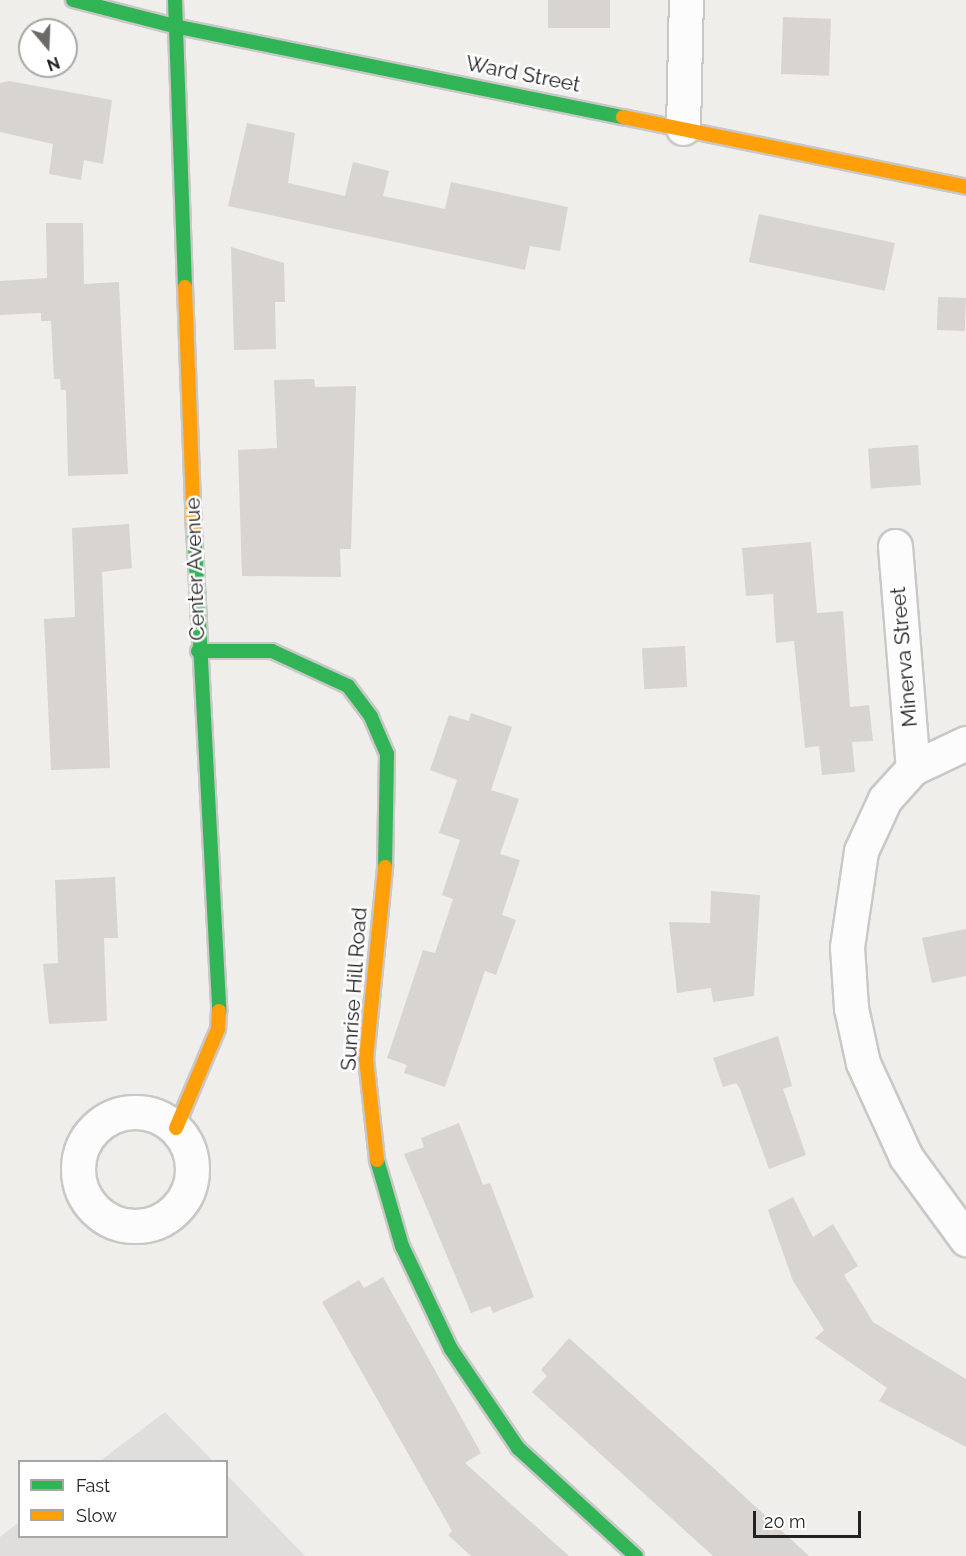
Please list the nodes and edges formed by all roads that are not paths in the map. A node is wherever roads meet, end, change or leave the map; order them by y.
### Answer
1 (73, 0) edge
2 (175, 0) edge
3 (686, 0) edge
4 (174, 26) junction
5 (683, 128) junction
6 (966, 187) edge
7 (896, 546) dead end
8 (198, 651) junction
9 (966, 742) edge
10 (913, 768) junction
11 (176, 1128) dead end
12 (966, 1239) edge
13 (636, 1556) edge

1 - 4 street, Ward Street
2 - 4 street, Center Avenue
3 - 5 street
4 - 5 street, Ward Street
4 - 8 street, Center Avenue
5 - 6 street, Ward Street
7 - 10 street, Minerva Street
8 - 11 street, Center Avenue
8 - 13 street, Sunrise Hill Road
9 - 10 street
10 - 12 street

